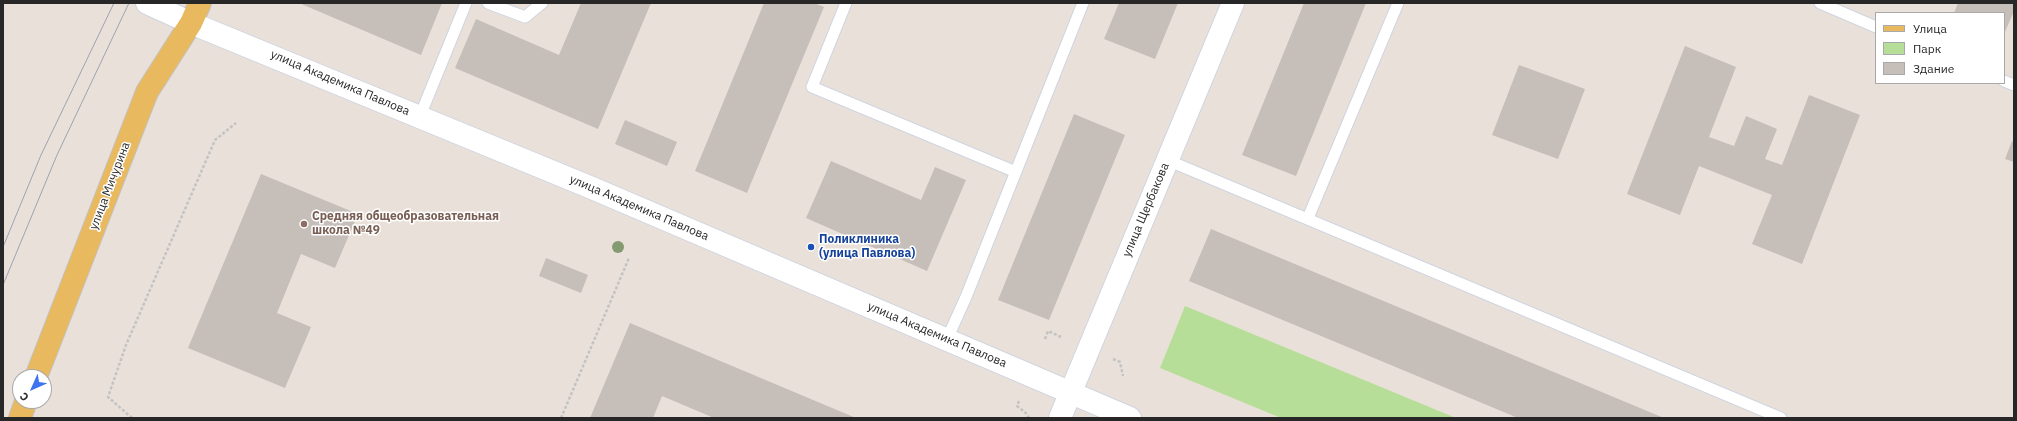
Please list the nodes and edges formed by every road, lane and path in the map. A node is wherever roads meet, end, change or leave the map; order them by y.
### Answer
1 (147, 3) edge
2 (200, 3) edge
3 (466, 3) edge
4 (488, 3) edge
5 (542, 3) edge
6 (846, 3) edge
7 (1083, 3) edge
8 (1233, 3) edge
9 (1398, 3) edge
10 (1820, 3) edge
11 (191, 23) junction
12 (1875, 27) edge
13 (420, 116) junction
14 (236, 123) dead end
15 (1167, 160) junction
16 (1016, 172) junction
17 (1308, 218) junction
18 (629, 258) dead end
19 (1061, 337) dead end
20 (947, 339) junction
21 (1045, 339) dead end
22 (1110, 358) dead end
23 (39, 369) edge
24 (1123, 376) dead end
25 (1070, 392) junction
26 (1019, 401) dead end
27 (132, 418) edge
28 (561, 418) edge
29 (1029, 418) edge
30 (1060, 418) edge
31 (1130, 418) edge
32 (1781, 418) edge

1 - 11 main road, улица Академика Павлова
2 - 11 main road, улица Мичурина
3 - 13 lane
4 - 5 lane
6 - 16 lane
7 - 16 lane
8 - 15 main road, улица Щербакова
9 - 17 lane
10 - 12 lane
11 - 13 main road, улица Академика Павлова
11 - 23 main road, улица Мичурина
13 - 20 main road, улица Академика Павлова
14 - 27 path
15 - 17 lane
15 - 25 main road, улица Щербакова
16 - 20 lane
17 - 32 lane
18 - 28 path
19 - 21 path
20 - 25 main road, улица Академика Павлова
22 - 24 path
25 - 30 main road, улица Щербакова
25 - 31 main road, улица Академика Павлова
26 - 29 path

